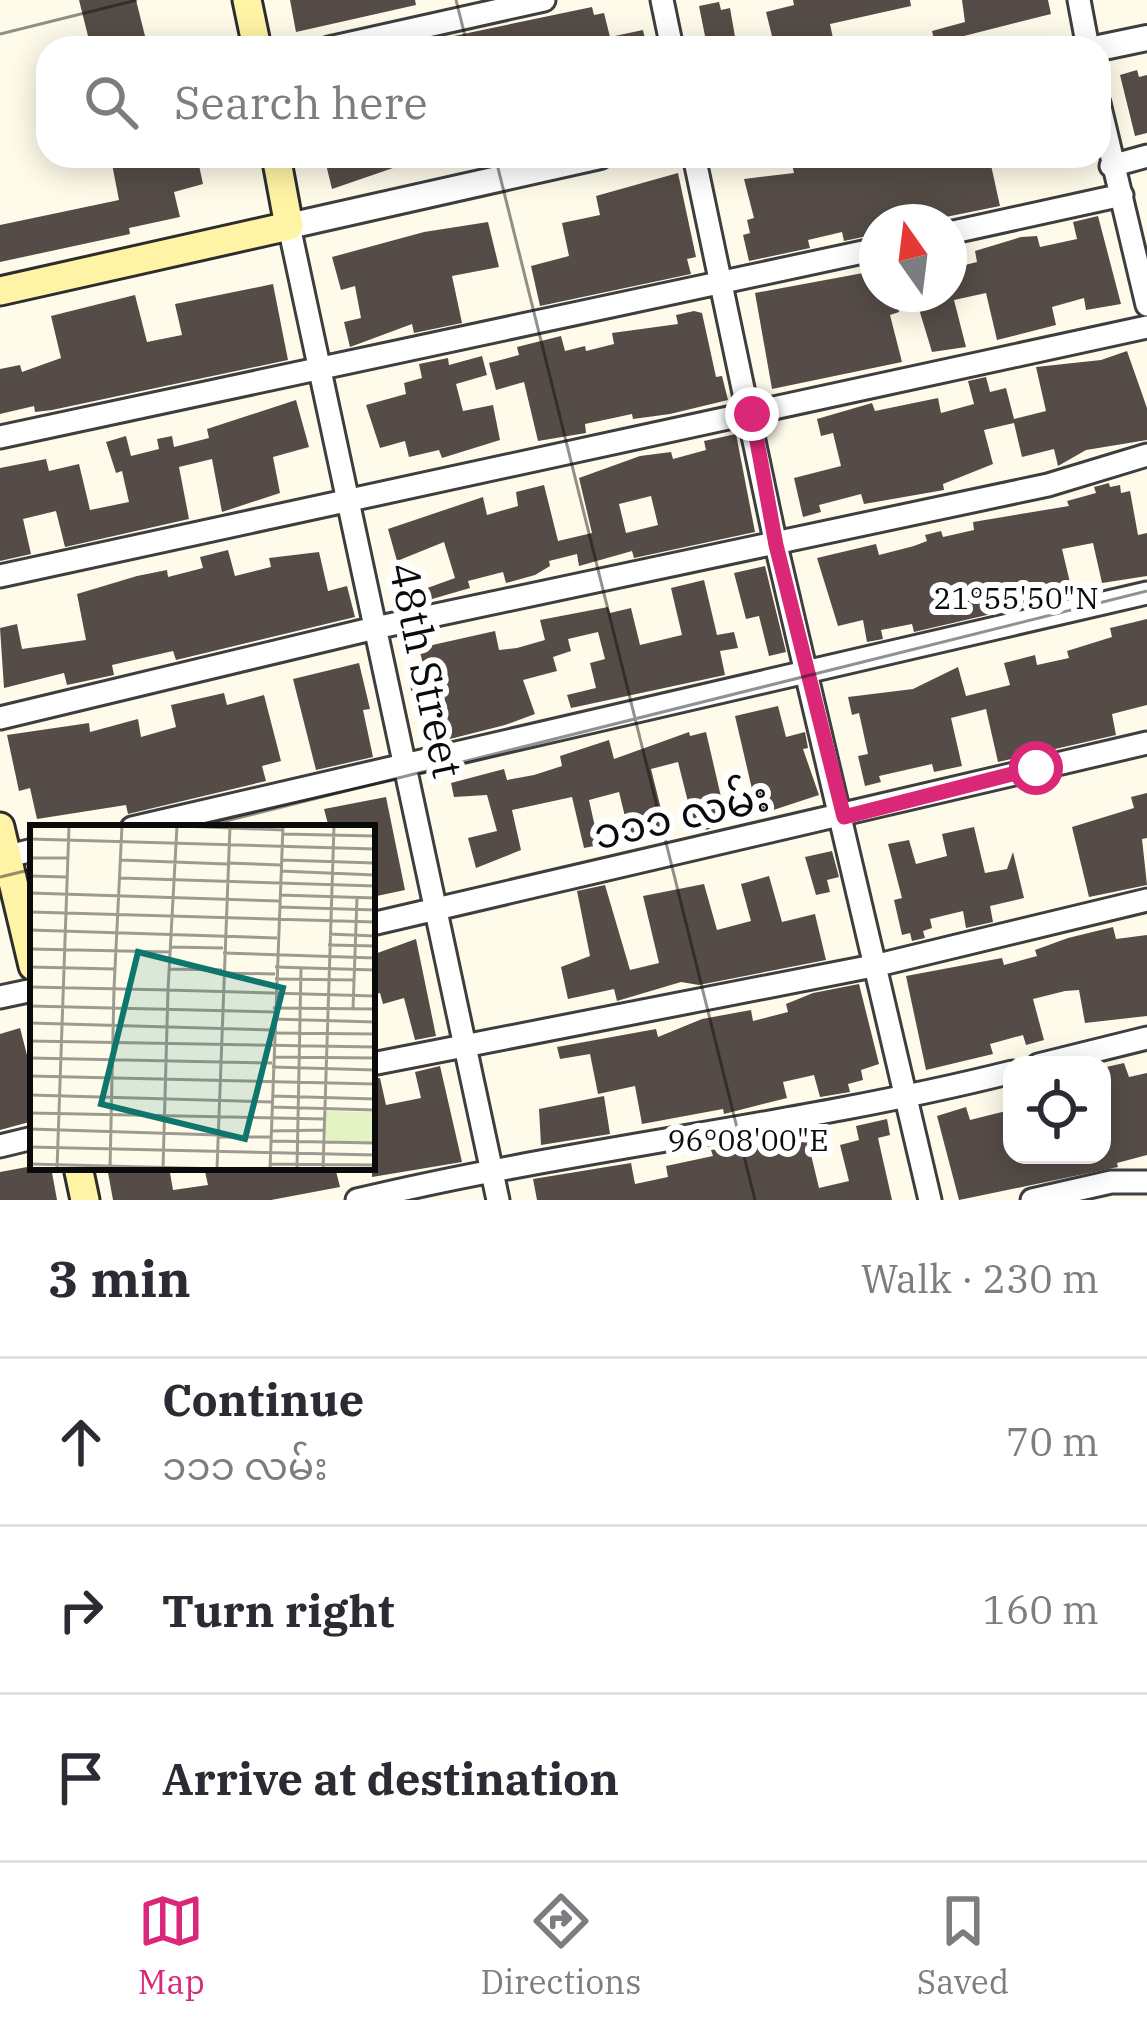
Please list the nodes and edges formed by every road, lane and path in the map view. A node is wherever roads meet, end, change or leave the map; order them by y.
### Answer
1 (248, 0) edge
2 (544, 0) edge
3 (662, 0) edge
4 (1079, 0) edge
5 (255, 36) edge
6 (383, 36) edge
7 (670, 36) edge
8 (1086, 36) edge
9 (1147, 38) edge
10 (1111, 46) edge
11 (1147, 156) edge
12 (1111, 166) joint
13 (278, 168) edge
14 (547, 168) edge
15 (697, 168) edge
16 (1122, 195) junction
17 (289, 226) junction
18 (967, 229) edge
19 (1140, 247) edge
20 (859, 253) edge
21 (723, 283) junction
22 (0, 291) edge
23 (1147, 305) edge
24 (1147, 327) edge
25 (320, 371) junction
26 (752, 414) junction
27 (0, 437) edge
28 (1147, 455) edge
29 (347, 499) junction
30 (776, 545) junction
31 (0, 576) edge
32 (1147, 593) edge
33 (375, 628) junction
34 (810, 671) junction
35 (0, 718) edge
36 (1147, 743) edge
37 (404, 767) junction
38 (844, 817) junction
39 (146, 825) edge
40 (0, 827) edge
41 (13, 855) edge
42 (1147, 900) edge
43 (436, 912) junction
44 (375, 923) edge
45 (30, 949) edge
46 (878, 965) junction
47 (30, 991) edge
48 (0, 997) edge
49 (1147, 1038) edge
50 (464, 1044) junction
51 (1074, 1056) edge
52 (375, 1063) edge
53 (1003, 1074) edge
54 (906, 1098) junction
55 (30, 1139) edge
56 (0, 1146) edge
57 (490, 1168) junction
58 (79, 1170) edge
59 (1147, 1182) edge
60 (86, 1200) edge
61 (357, 1200) edge
62 (498, 1200) edge
63 (929, 1200) edge
64 (1032, 1200) edge

1 - 5 main road
2 - 6 street
3 - 7 street
4 - 8 street
9 - 10 street
11 - 12 street
12 - 16 street
13 - 17 main road, 48th Street
14 - 17 street
15 - 21 street
16 - 18 street
16 - 19 street
17 - 22 main road
17 - 25 street, 48th Street
19 - 23 street
20 - 21 street
21 - 25 street
21 - 26 street
24 - 26 street
25 - 27 street
25 - 29 street, 48th Street
26 - 29 street
26 - 30 street
28 - 30 street
29 - 31 street
29 - 33 street, 48th Street
30 - 33 street
30 - 34 street
32 - 34 street
33 - 35 street
33 - 37 street, 48th Street
34 - 37 street
34 - 38 street
36 - 38 street, ၁၁၁ လမ်း
37 - 39 street
37 - 43 street, 48th Street
38 - 43 street, ၁၁၁ လမ်း
38 - 46 street
40 - 41 main road
41 - 45 main road
42 - 46 street
43 - 44 street, ၁၁၁ လမ်း
43 - 50 street, 48th Street
46 - 50 street
46 - 54 street
47 - 48 street
49 - 51 street
50 - 52 street
50 - 57 street, 48th Street
53 - 54 street
54 - 57 street
54 - 63 street
55 - 56 street
57 - 61 street
57 - 62 street, 48th Street
58 - 60 main road
59 - 64 street

